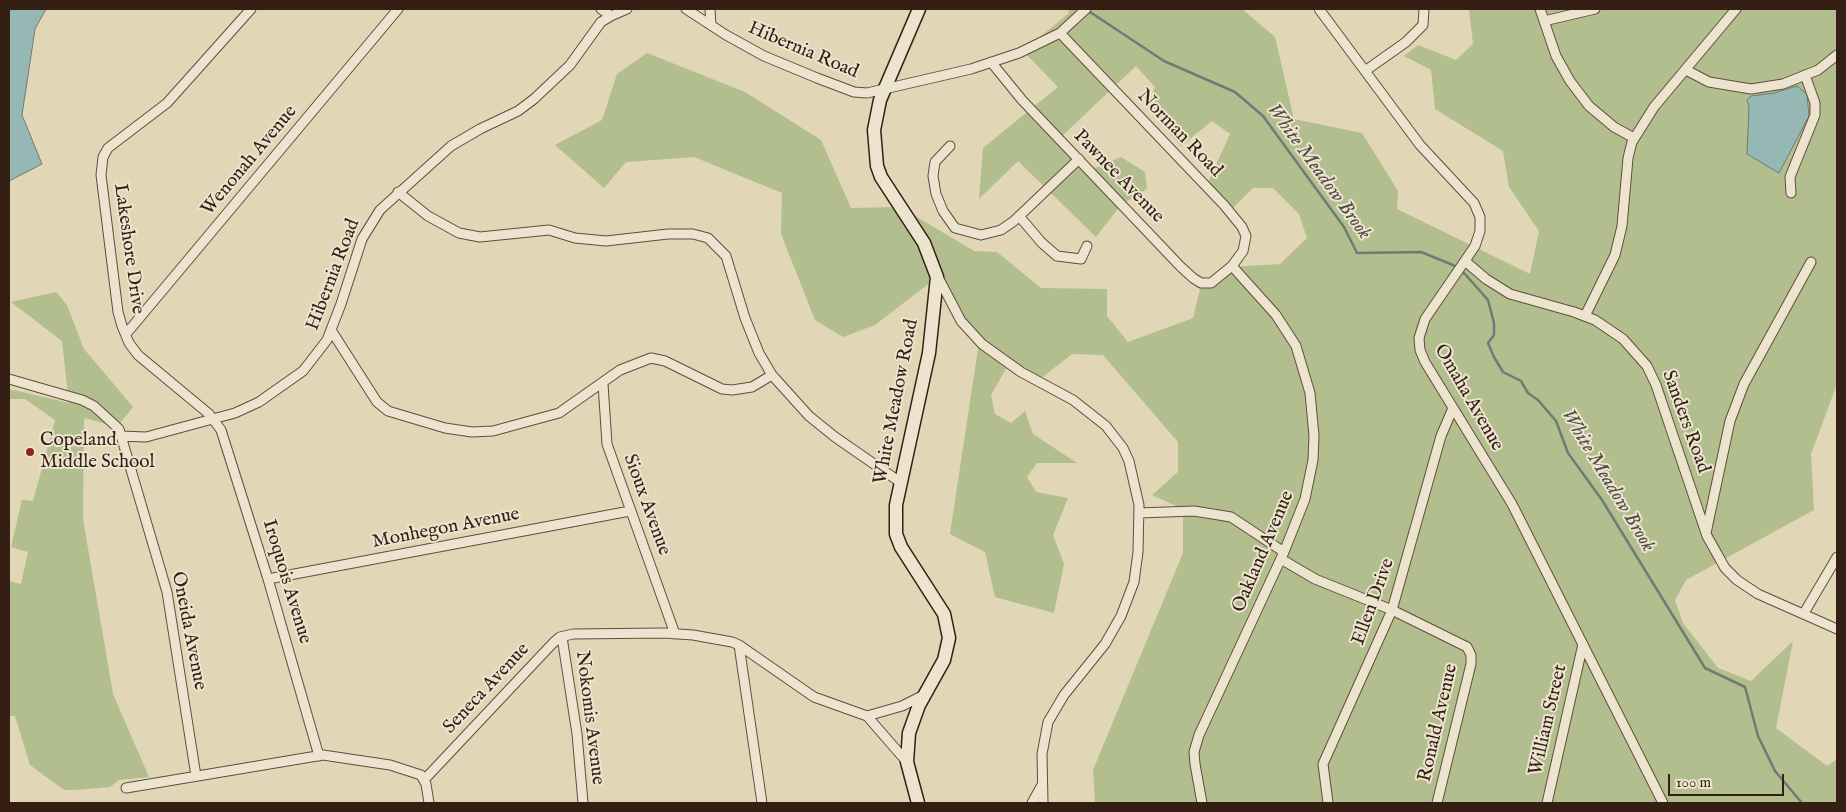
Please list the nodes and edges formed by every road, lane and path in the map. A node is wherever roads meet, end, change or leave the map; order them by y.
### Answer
1 (251, 9) edge
2 (398, 9) edge
3 (601, 9) edge
4 (627, 9) edge
5 (686, 9) edge
6 (710, 9) edge
7 (919, 9) edge
8 (1086, 9) edge
9 (1319, 9) edge
10 (1424, 9) edge
11 (1540, 9) edge
12 (1595, 9) edge
13 (1736, 9) edge
14 (611, 16) junction
15 (1544, 21) junction
16 (711, 25) junction
17 (1060, 33) junction
18 (1837, 55) edge
19 (991, 62) junction
20 (1686, 70) junction
21 (1366, 71) junction
22 (1806, 75) junction
23 (885, 88) junction
24 (1634, 138) junction
25 (950, 146) dead end
26 (1079, 159) junction
27 (398, 192) junction
28 (1791, 193) dead end
29 (1019, 216) junction
30 (1086, 246) dead end
31 (1811, 262) dead end
32 (1464, 263) junction
33 (1232, 266) junction
34 (937, 277) junction
35 (1585, 316) junction
36 (331, 330) junction
37 (126, 334) junction
38 (772, 375) junction
39 (9, 380) edge
40 (604, 384) junction
41 (1453, 408) junction
42 (215, 420) junction
43 (120, 436) junction
44 (900, 482) junction
45 (630, 511) junction
46 (1139, 513) junction
47 (1706, 533) junction
48 (1283, 556) junction
49 (1837, 557) edge
50 (268, 579) junction
51 (1392, 610) junction
52 (1804, 614) junction
53 (1837, 629) edge
54 (675, 634) junction
55 (562, 637) junction
56 (1583, 644) junction
57 (739, 645) junction
58 (924, 694) junction
59 (867, 716) junction
60 (319, 756) junction
61 (907, 762) junction
62 (196, 776) junction
63 (424, 780) junction
64 (1042, 785) junction
65 (126, 788) dead end
66 (428, 803) edge
67 (583, 803) edge
68 (762, 803) edge
69 (918, 803) edge
70 (1032, 803) edge
71 (1043, 803) edge
72 (1202, 803) edge
73 (1328, 803) edge
74 (1437, 803) edge
75 (1547, 803) edge
76 (1663, 803) edge

1 - 37 street, Lakeshore Drive
2 - 37 street, Wenonah Avenue
3 - 14 street
4 - 14 street, Hibernia Road
5 - 16 street, Hibernia Road
6 - 16 street
7 - 23 street, White Meadow Road
8 - 17 street, Hibernia Road
9 - 21 street, Omaha Avenue
10 - 21 street
11 - 15 street
12 - 15 street
13 - 20 street
14 - 27 street, Hibernia Road
15 - 24 street
16 - 23 street, Hibernia Road
17 - 19 street, Hibernia Road
17 - 33 street, Norman Road
18 - 22 street
19 - 23 street, Hibernia Road
19 - 26 street, Pawnee Avenue
20 - 22 street
20 - 24 street
21 - 32 street, Omaha Avenue
22 - 28 street
23 - 34 street, White Meadow Road
24 - 35 street
25 - 29 street
26 - 29 street
26 - 33 street, Pawnee Avenue
27 - 36 street, Hibernia Road
27 - 38 street
29 - 30 street
31 - 47 street
32 - 35 street, Sanders Road
32 - 41 street, Omaha Avenue
33 - 48 street, Oakland Avenue
34 - 44 street, White Meadow Road
34 - 46 street
35 - 47 street, Sanders Road
36 - 40 street
36 - 42 street, Hibernia Road
37 - 42 street, Lakeshore Drive
38 - 40 street
38 - 44 street
39 - 43 street, Oneida Avenue
40 - 45 street, Sioux Avenue
41 - 51 street, Ellen Drive
41 - 56 street, Omaha Avenue
42 - 43 street
42 - 50 street, Iroquois Avenue
43 - 62 street, Oneida Avenue
44 - 58 street, White Meadow Road
45 - 50 street, Monhegon Avenue
45 - 54 street, Sioux Avenue
46 - 48 street
46 - 64 street
47 - 52 street, Sanders Road
48 - 51 street
48 - 72 street, Oakland Avenue
49 - 52 street
50 - 60 street, Iroquois Avenue
51 - 73 street, Ellen Drive
51 - 74 street, Ronald Avenue
52 - 53 street, Sanders Road
54 - 55 street
54 - 57 street
55 - 63 street, Seneca Avenue
55 - 67 street, Nokomis Avenue
56 - 75 street, William Street
56 - 76 street, Omaha Avenue
57 - 59 street
57 - 68 street
58 - 59 street
58 - 61 street, White Meadow Road
59 - 61 street
60 - 62 street
60 - 63 street
61 - 69 street, White Meadow Road
62 - 65 street
63 - 66 street
64 - 70 street
64 - 71 street

